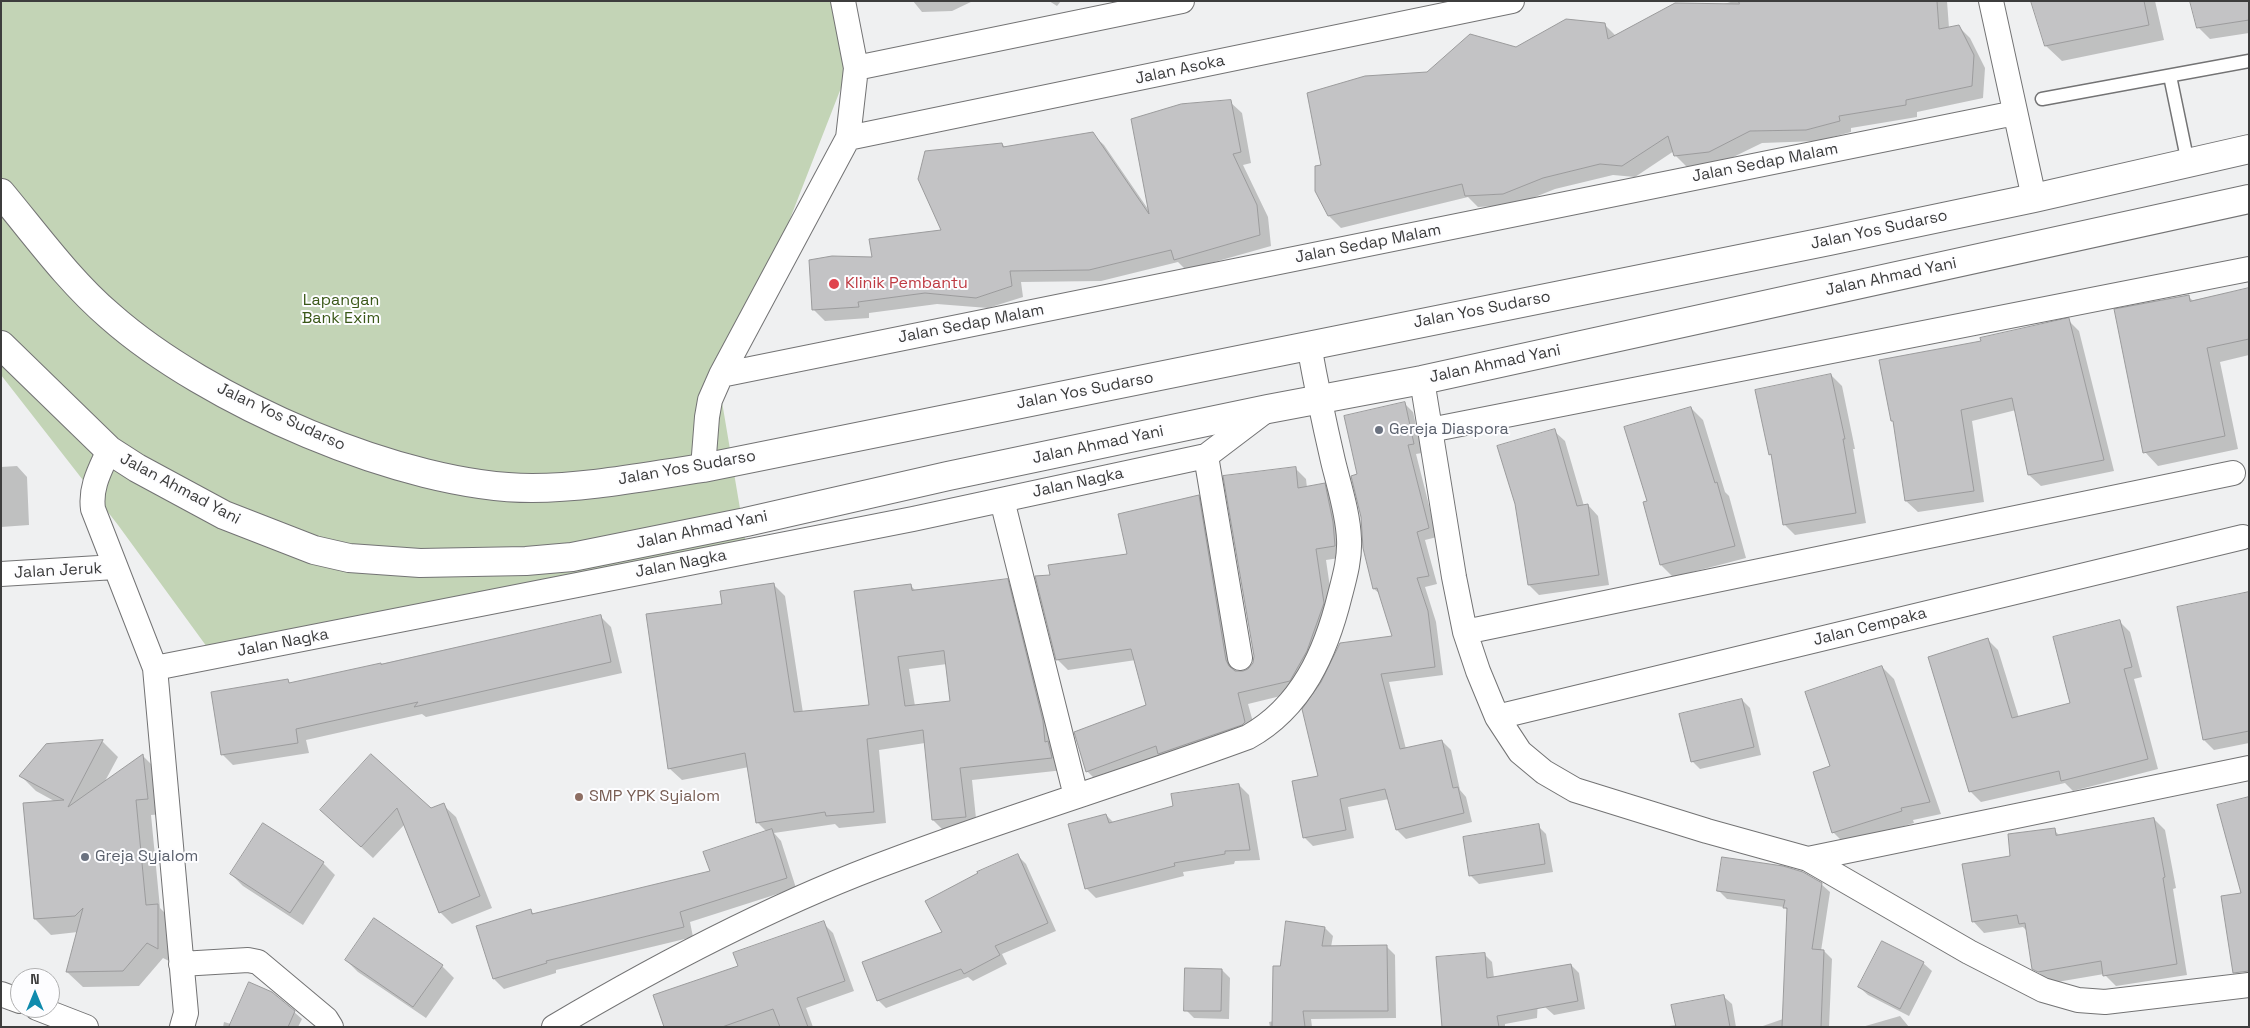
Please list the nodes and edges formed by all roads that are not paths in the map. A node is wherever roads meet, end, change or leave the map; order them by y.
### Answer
1 (843, 1) edge
2 (1182, 1) edge
3 (1512, 1) edge
4 (1991, 1) edge
5 (2249, 61) edge
6 (856, 68) junction
7 (2170, 76) junction
8 (2042, 100) dead end
9 (2016, 113) junction
10 (848, 138) junction
11 (2249, 149) edge
12 (2188, 163) junction
13 (1, 193) edge
14 (2034, 198) junction
15 (2249, 199) edge
16 (2249, 269) edge
17 (1, 345) edge
18 (1309, 345) junction
19 (721, 375) junction
20 (1422, 380) junction
21 (1318, 400) junction
22 (1268, 410) junction
23 (1430, 430) junction
24 (109, 450) junction
25 (1206, 456) junction
26 (703, 468) junction
27 (2233, 473) dead end
28 (1002, 500) junction
29 (2243, 537) dead end
30 (115, 568) junction
31 (1, 574) edge
32 (1465, 632) junction
33 (1240, 658) dead end
34 (155, 668) junction
35 (1497, 717) junction
36 (2249, 768) edge
37 (1076, 796) junction
38 (1808, 859) junction
39 (181, 964) junction
40 (2249, 985) edge
41 (60, 1017) edge
42 (86, 1027) edge
43 (182, 1027) edge
44 (332, 1027) edge
45 (554, 1027) edge

1 - 6 street
2 - 6 street
3 - 10 street, Jalan Asoka
4 - 9 street
5 - 7 lane
6 - 10 street
7 - 8 lane
7 - 12 lane
9 - 14 street
9 - 19 street, Jalan Sedap Malam
10 - 19 street
11 - 12 highway, Jalan Yos Sudarso
12 - 14 highway, Jalan Yos Sudarso
13 - 26 highway, Jalan Yos Sudarso
14 - 18 highway, Jalan Yos Sudarso
15 - 20 highway, Jalan Ahmad Yani
16 - 23 street
17 - 24 highway, Jalan Ahmad Yani
18 - 21 street
18 - 26 highway, Jalan Yos Sudarso
19 - 26 street
20 - 21 highway, Jalan Ahmad Yani
20 - 23 street
21 - 22 highway, Jalan Ahmad Yani
21 - 37 street
22 - 24 highway, Jalan Ahmad Yani
22 - 25 street
23 - 32 street
24 - 30 street
25 - 28 street, Jalan Nagka
25 - 33 street
27 - 32 street
28 - 34 street, Jalan Nagka
28 - 37 street
29 - 35 street, Jalan Cempaka
30 - 31 street, Jalan Jeruk
30 - 34 street
32 - 35 street
34 - 39 street
35 - 38 street
36 - 38 street
37 - 45 street
38 - 40 street
39 - 43 street
39 - 44 street
41 - 42 street

